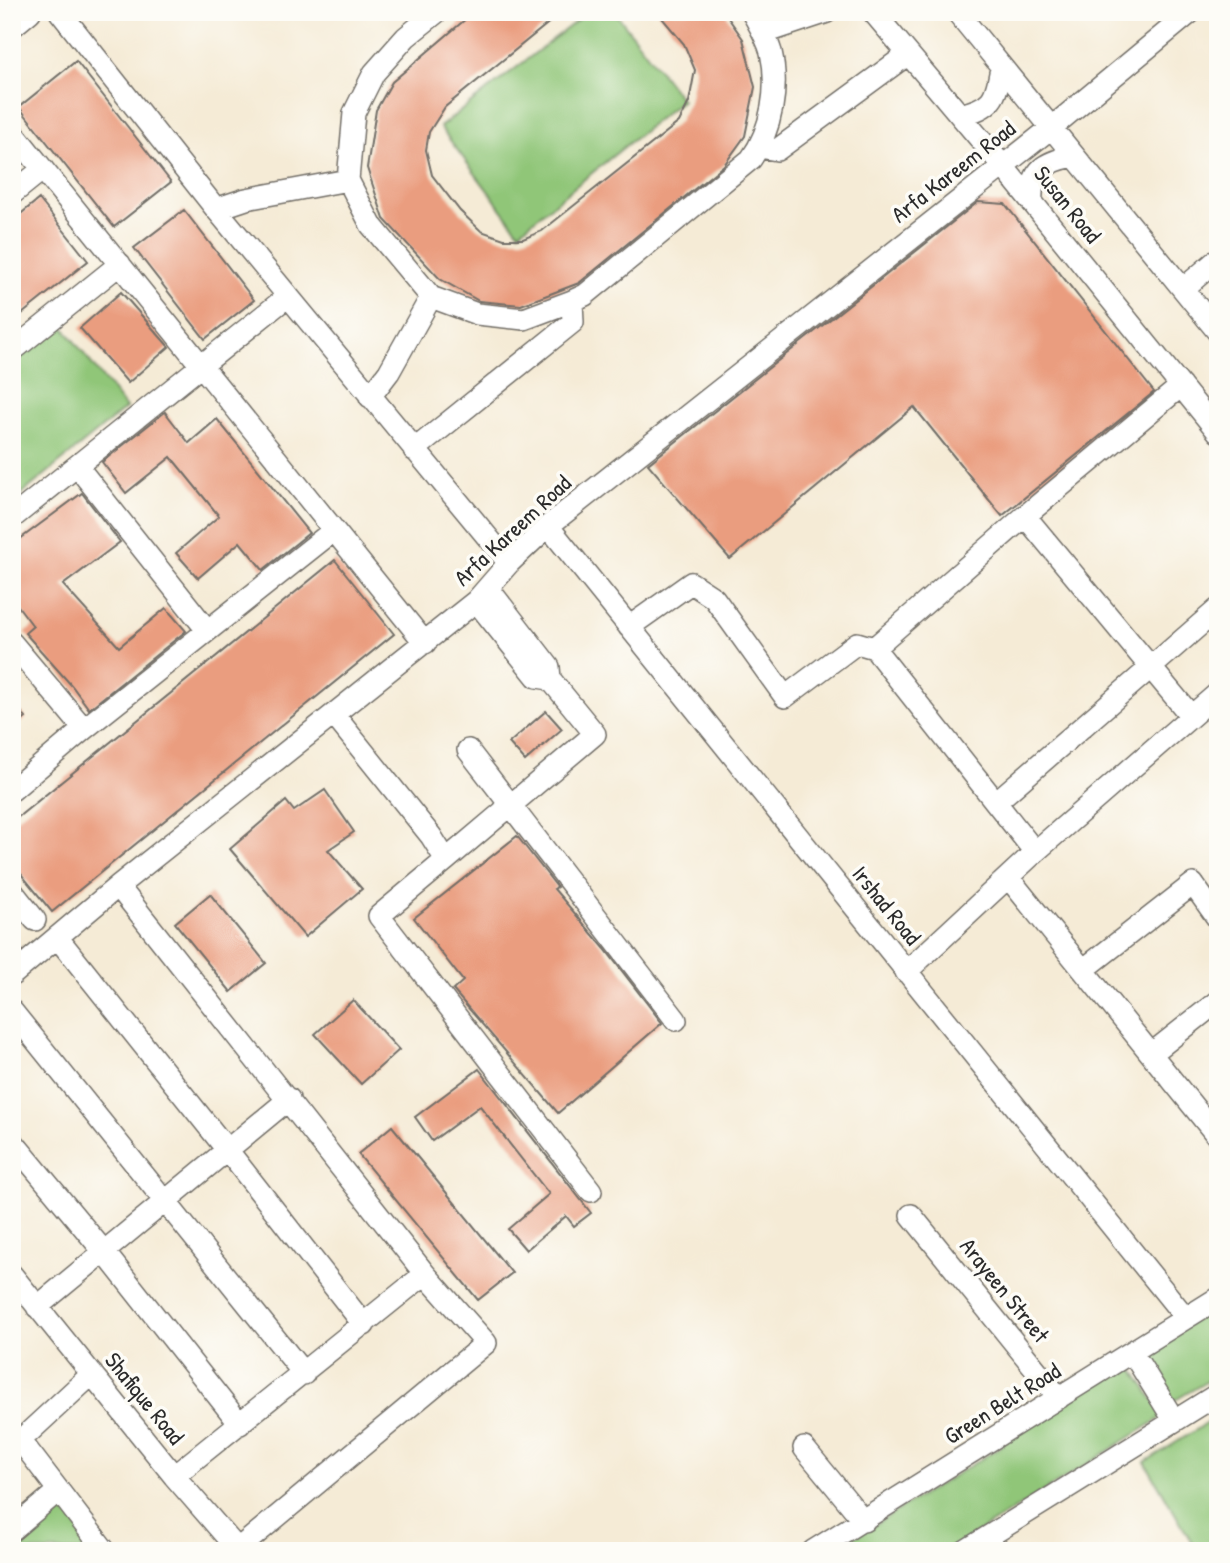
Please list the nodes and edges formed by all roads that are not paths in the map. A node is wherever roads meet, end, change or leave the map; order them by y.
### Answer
1 (30, 12) edge
2 (60, 12) edge
3 (437, 12) edge
4 (752, 12) edge
5 (827, 12) edge
6 (873, 12) edge
7 (957, 12) edge
8 (1177, 17) edge
9 (12, 27) edge
10 (764, 33) junction
11 (908, 54) junction
12 (1002, 67) junction
13 (960, 115) junction
14 (1051, 128) junction
15 (12, 131) edge
16 (759, 147) junction
17 (1074, 156) junction
18 (1002, 165) junction
19 (43, 169) junction
20 (348, 180) junction
21 (12, 194) edge
22 (1032, 201) junction
23 (216, 209) junction
24 (1218, 259) edge
25 (120, 264) junction
26 (1182, 289) junction
27 (288, 296) junction
28 (431, 297) junction
29 (572, 302) junction
30 (1218, 332) edge
31 (12, 351) edge
32 (202, 365) junction
33 (1181, 386) junction
34 (370, 397) junction
35 (1218, 432) edge
36 (414, 450) junction
37 (77, 466) junction
38 (1025, 516) junction
39 (12, 518) edge
40 (548, 526) junction
41 (333, 531) junction
42 (509, 563) junction
43 (482, 595) junction
44 (1218, 609) edge
45 (629, 627) junction
46 (207, 631) junction
47 (12, 643) edge
48 (425, 643) junction
49 (874, 648) junction
50 (1150, 668) junction
51 (1218, 693) edge
52 (334, 715) junction
53 (1191, 716) junction
54 (85, 729) junction
55 (468, 750) dead end
56 (12, 790) edge
57 (996, 802) junction
58 (510, 804) junction
59 (1035, 852) junction
60 (446, 860) junction
61 (1008, 877) junction
62 (118, 886) junction
63 (12, 891) edge
64 (1218, 919) edge
65 (35, 920) dead end
66 (57, 937) junction
67 (1083, 970) junction
68 (906, 972) junction
69 (12, 975) edge
70 (1218, 1001) edge
71 (12, 1011) edge
72 (676, 1020) dead end
73 (1151, 1054) junction
74 (289, 1100) junction
75 (1218, 1137) edge
76 (12, 1141) edge
77 (228, 1151) junction
78 (591, 1191) dead end
79 (166, 1203) junction
80 (911, 1215) dead end
81 (105, 1253) junction
82 (425, 1274) junction
83 (12, 1275) edge
84 (1218, 1298) edge
85 (37, 1307) junction
86 (1185, 1317) junction
87 (364, 1325) junction
88 (1132, 1352) junction
89 (92, 1374) junction
90 (304, 1374) junction
91 (1218, 1394) edge
92 (1059, 1398) junction
93 (1174, 1420) junction
94 (240, 1424) junction
95 (16, 1444) edge
96 (804, 1448) dead end
97 (174, 1476) junction
98 (58, 1491) junction
99 (864, 1521) junction
100 (12, 1530) edge
101 (239, 1550) edge
102 (105, 1551) edge
103 (813, 1551) edge
104 (965, 1551) edge

1 - 9 street
2 - 23 street
3 - 20 street
4 - 10 street
5 - 10 street
6 - 11 street, Susan Road
7 - 12 street, Susan Road
8 - 14 street, Arfa Kareem Road
10 - 16 street
11 - 13 street, Susan Road
11 - 16 street
12 - 13 street
12 - 14 street, Susan Road
13 - 18 street, Susan Road
14 - 17 street, Susan Road
14 - 18 street, Arfa Kareem Road
15 - 19 street
16 - 29 street
17 - 22 street
17 - 26 street, Susan Road
18 - 22 street, Susan Road
18 - 40 street, Arfa Kareem Road
19 - 21 street
19 - 25 street
20 - 23 street
20 - 28 street
22 - 33 street, Susan Road
23 - 27 street
24 - 26 street
25 - 31 street
25 - 32 street
26 - 30 street, Susan Road
27 - 32 street
27 - 34 street
28 - 29 street
28 - 34 street
29 - 36 street
32 - 37 street
32 - 41 street
33 - 35 street, Susan Road
33 - 38 street
34 - 36 street
36 - 42 street
37 - 39 street
37 - 46 street
38 - 49 street
38 - 50 street
40 - 42 street, Arfa Kareem Road
40 - 45 street, Irshad Road
41 - 46 street
41 - 48 street
42 - 43 street, Arfa Kareem Road
43 - 48 street, Arfa Kareem Road
43 - 58 street
44 - 50 street
45 - 49 street
45 - 68 street, Irshad Road
46 - 54 street
47 - 54 street
48 - 52 street, Arfa Kareem Road
49 - 57 street
50 - 53 street
50 - 57 street
51 - 53 street
52 - 60 street
52 - 62 street, Arfa Kareem Road
53 - 59 street
54 - 56 street
55 - 58 street
57 - 59 street
58 - 60 street
58 - 72 street
59 - 61 street
60 - 78 street
61 - 67 street
61 - 68 street
62 - 66 street, Arfa Kareem Road
62 - 74 street
63 - 65 street
64 - 67 street
66 - 69 street, Arfa Kareem Road
66 - 77 street
67 - 73 street
68 - 86 street, Irshad Road
70 - 73 street
71 - 79 street
73 - 75 street
74 - 77 street
74 - 82 street
76 - 81 street
77 - 79 street
77 - 87 street
79 - 81 street
79 - 90 street
80 - 92 street, Arayeen Street
81 - 85 street
81 - 94 street
82 - 87 street
82 - 101 street
83 - 85 street, Shafique Road
84 - 86 street, Green Belt Road
85 - 89 street, Shafique Road
86 - 88 street, Green Belt Road
87 - 90 street
88 - 92 street, Green Belt Road
88 - 93 street
89 - 95 street
89 - 97 street, Shafique Road
90 - 94 street
91 - 93 street
92 - 99 street, Green Belt Road
93 - 104 street
94 - 97 street
95 - 98 street
96 - 99 street
97 - 101 street, Shafique Road
98 - 100 street
98 - 102 street
99 - 103 street, Green Belt Road

